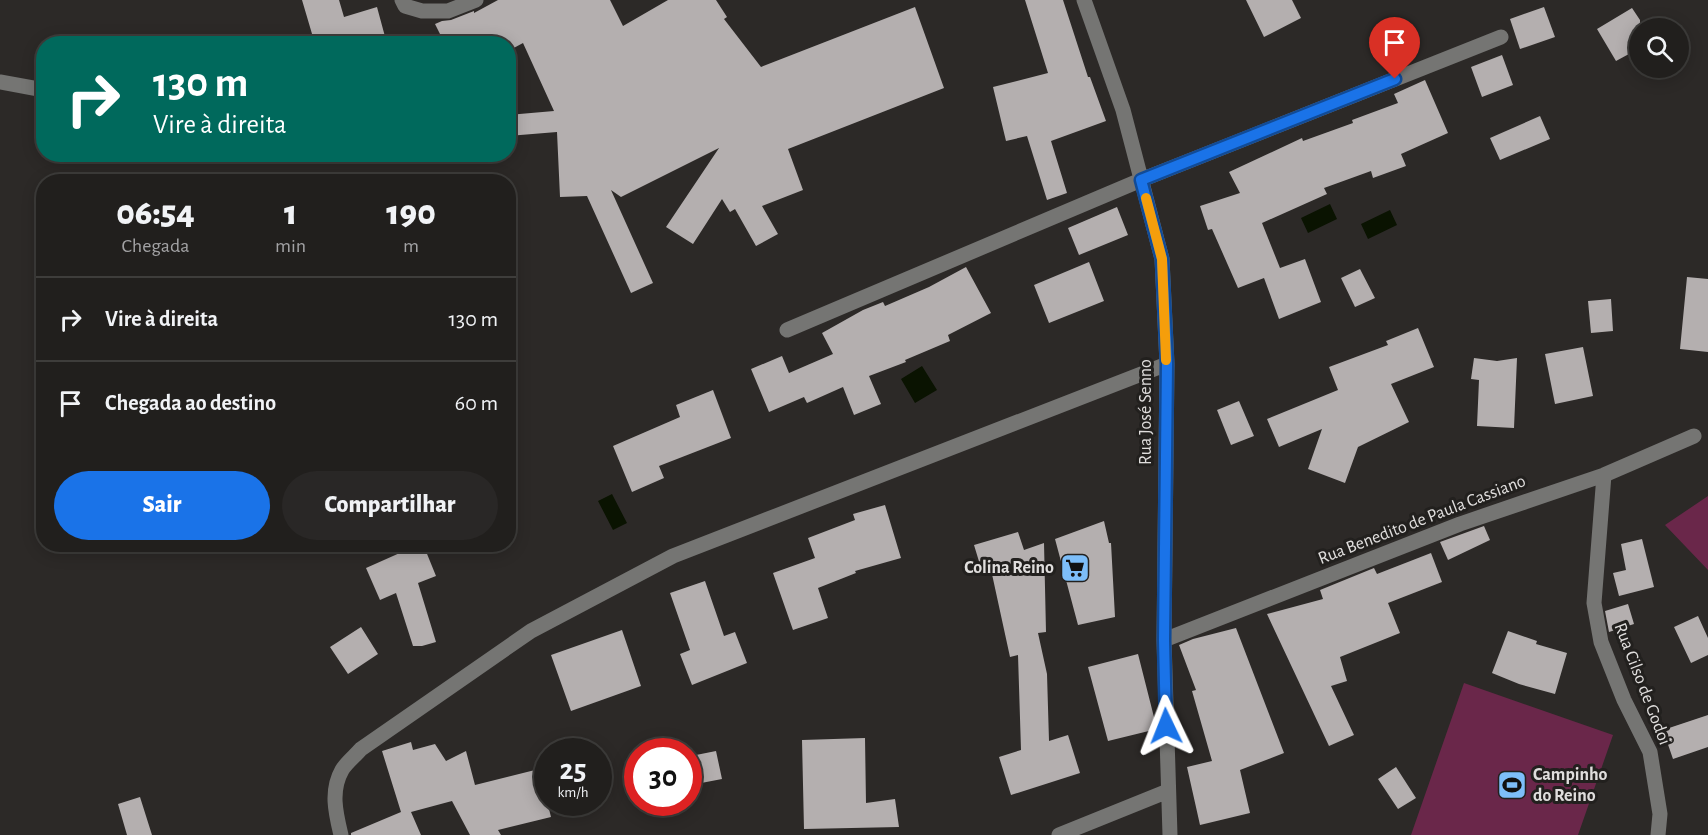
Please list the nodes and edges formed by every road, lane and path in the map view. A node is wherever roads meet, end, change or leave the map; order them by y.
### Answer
1 (402, 0) edge
2 (476, 0) edge
3 (1084, 0) edge
4 (1501, 37) dead end
5 (0, 82) edge
6 (36, 89) edge
7 (1141, 180) junction
8 (787, 330) dead end
9 (1167, 364) junction
10 (1695, 436) dead end
11 (1604, 475) junction
12 (1164, 640) junction
13 (1168, 791) junction
14 (341, 835) edge
15 (1059, 835) edge
16 (1170, 835) edge
17 (1658, 835) edge

1 - 2 street
3 - 7 street, Rua José Senno
4 - 7 street
5 - 6 street
7 - 8 street
7 - 9 street, Rua José Senno
9 - 12 street, Rua José Senno
9 - 14 street
10 - 11 street, Rua Benedito de Paula Cassiano
11 - 12 street, Rua Benedito de Paula Cassiano
11 - 17 street, Rua Cilso de Godoi
12 - 13 street, Rua José Senno
13 - 15 street
13 - 16 street, Rua José Senno

